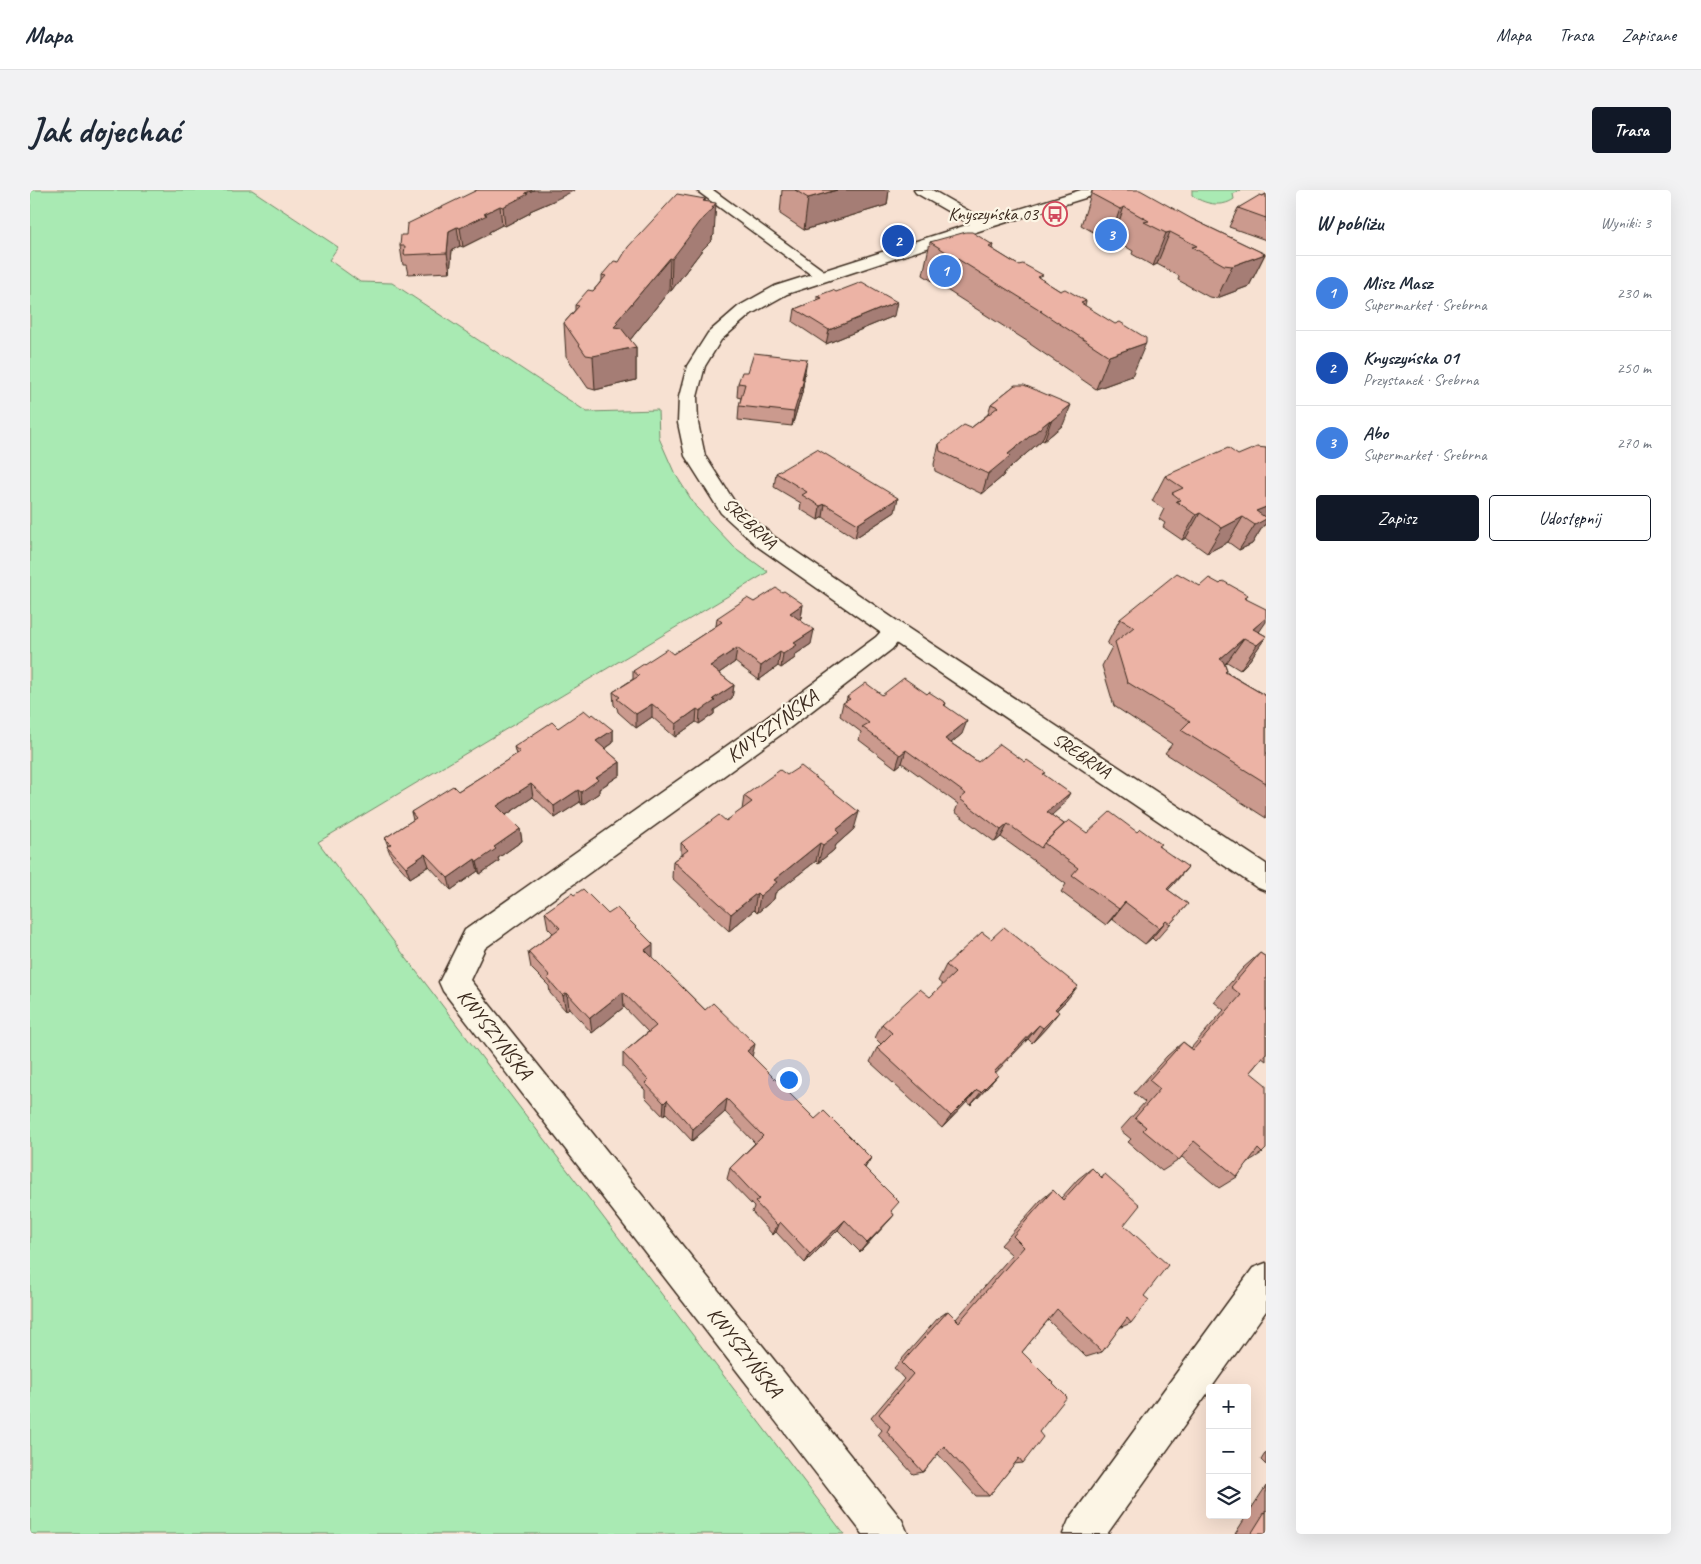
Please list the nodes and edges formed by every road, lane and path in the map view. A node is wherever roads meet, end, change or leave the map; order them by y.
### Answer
1 (703, 190) edge
2 (921, 190) edge
3 (1096, 190) edge
4 (983, 225) junction
5 (823, 276) junction
6 (895, 631) junction
7 (1266, 879) edge
8 (1266, 1282) edge
9 (888, 1534) edge
10 (1083, 1534) edge

1 - 5 street
2 - 4 street
3 - 4 street, SREBRNA
4 - 5 street, SREBRNA
5 - 6 street, SREBRNA
6 - 7 street, SREBRNA
6 - 9 street, KNYSZYŃSKA
8 - 10 street

